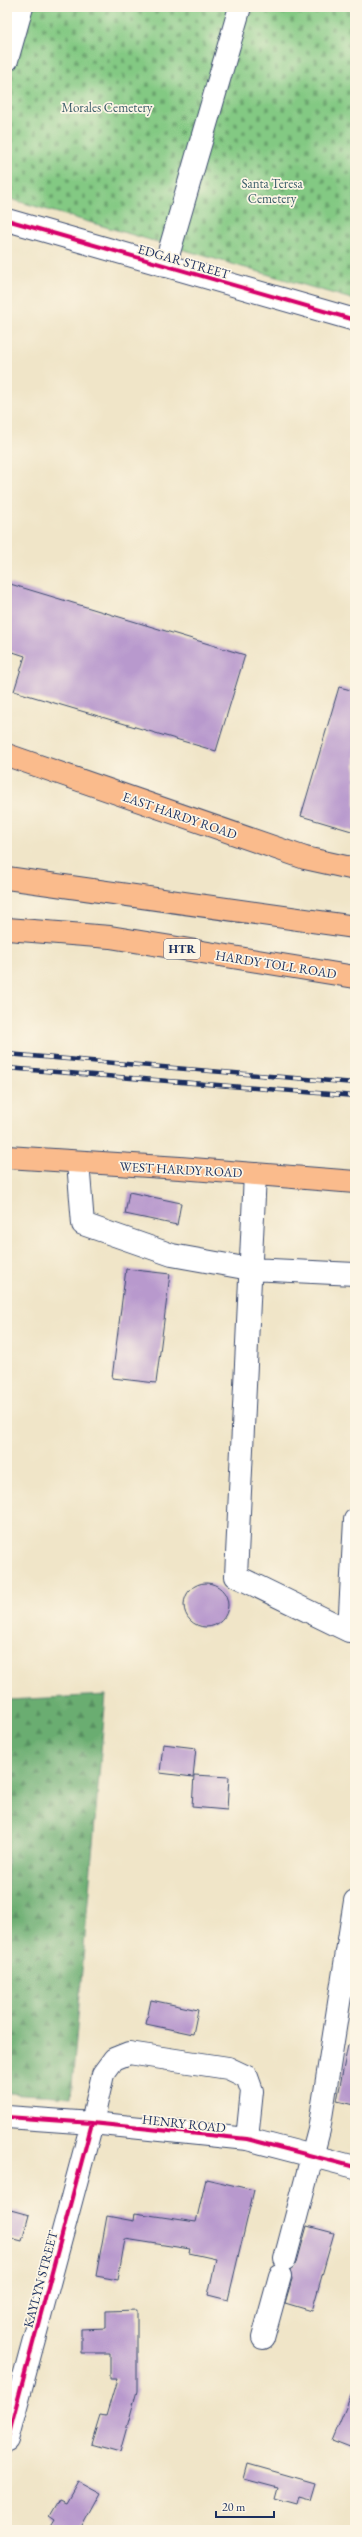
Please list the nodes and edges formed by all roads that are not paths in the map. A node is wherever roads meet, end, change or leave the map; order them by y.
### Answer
1 (22, 7) edge
2 (240, 7) edge
3 (7, 60) edge
4 (7, 220) edge
5 (165, 266) junction
6 (355, 320) edge
7 (7, 754) edge
8 (355, 869) edge
9 (7, 878) edge
10 (355, 927) edge
11 (7, 929) edge
12 (355, 977) edge
13 (7, 1157) edge
14 (78, 1162) junction
15 (255, 1174) junction
16 (355, 1182) edge
17 (250, 1269) junction
18 (355, 1274) edge
19 (355, 1520) edge
20 (352, 1631) edge
21 (355, 1900) edge
22 (7, 2117) edge
23 (92, 2123) junction
24 (247, 2140) junction
25 (312, 2155) junction
26 (355, 2167) edge
27 (264, 2338) dead end
28 (7, 2440) edge

1 - 3 street
2 - 5 street
4 - 5 street, EDGAR STREET
5 - 6 street, EDGAR STREET
7 - 8 main road, EAST HARDY ROAD
9 - 10 main road
11 - 12 main road, HARDY TOLL ROAD / HTR
13 - 14 main road, WEST HARDY ROAD
14 - 15 main road, WEST HARDY ROAD
14 - 17 street
15 - 16 main road, WEST HARDY ROAD
15 - 17 street
17 - 18 street
17 - 20 street
19 - 20 street
21 - 25 street
22 - 23 street, HENRY ROAD
23 - 24 street, HENRY ROAD
23 - 24 street, KAYLYN STREET
23 - 28 street, KAYLYN STREET
24 - 25 street, HENRY ROAD
25 - 26 street, HENRY ROAD
25 - 27 street

